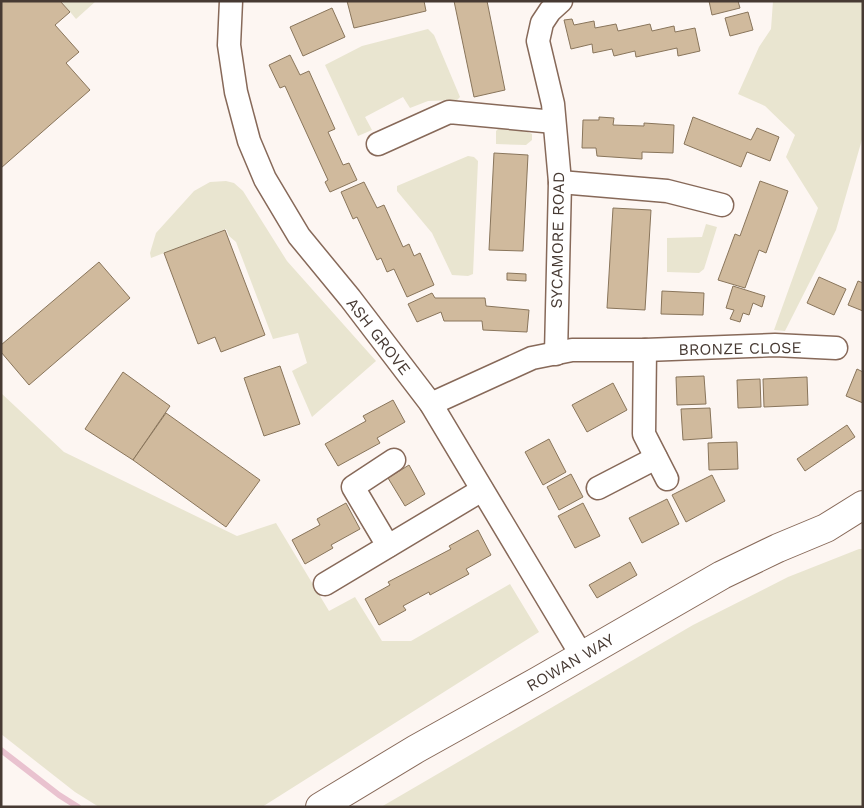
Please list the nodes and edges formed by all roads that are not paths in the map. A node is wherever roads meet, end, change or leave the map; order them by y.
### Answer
1 (231, 1) edge
2 (561, 1) edge
3 (554, 122) junction
4 (378, 144) dead end
5 (560, 182) junction
6 (722, 205) dead end
7 (836, 348) dead end
8 (645, 350) junction
9 (556, 354) junction
10 (431, 404) junction
11 (656, 458) junction
12 (394, 460) dead end
13 (667, 479) dead end
14 (598, 488) dead end
15 (482, 490) junction
16 (863, 505) edge
17 (863, 523) edge
18 (826, 528) junction
19 (388, 546) junction
20 (326, 584) dead end
21 (582, 656) junction
22 (320, 807) edge

1 - 10 street, ASH GROVE
2 - 3 street, SYCAMORE ROAD
3 - 4 street
3 - 5 street, SYCAMORE ROAD
5 - 6 street
5 - 9 street, SYCAMORE ROAD
7 - 8 street, BRONZE CLOSE
8 - 9 street, BRONZE CLOSE
8 - 11 street
9 - 10 street
10 - 15 street, ASH GROVE
11 - 13 street
11 - 14 street
12 - 19 street
15 - 19 street
15 - 21 street, ASH GROVE
16 - 18 highway, ROWAN WAY
17 - 18 highway, ROWAN WAY
18 - 21 highway, ROWAN WAY
19 - 20 street
21 - 22 highway, ROWAN WAY

